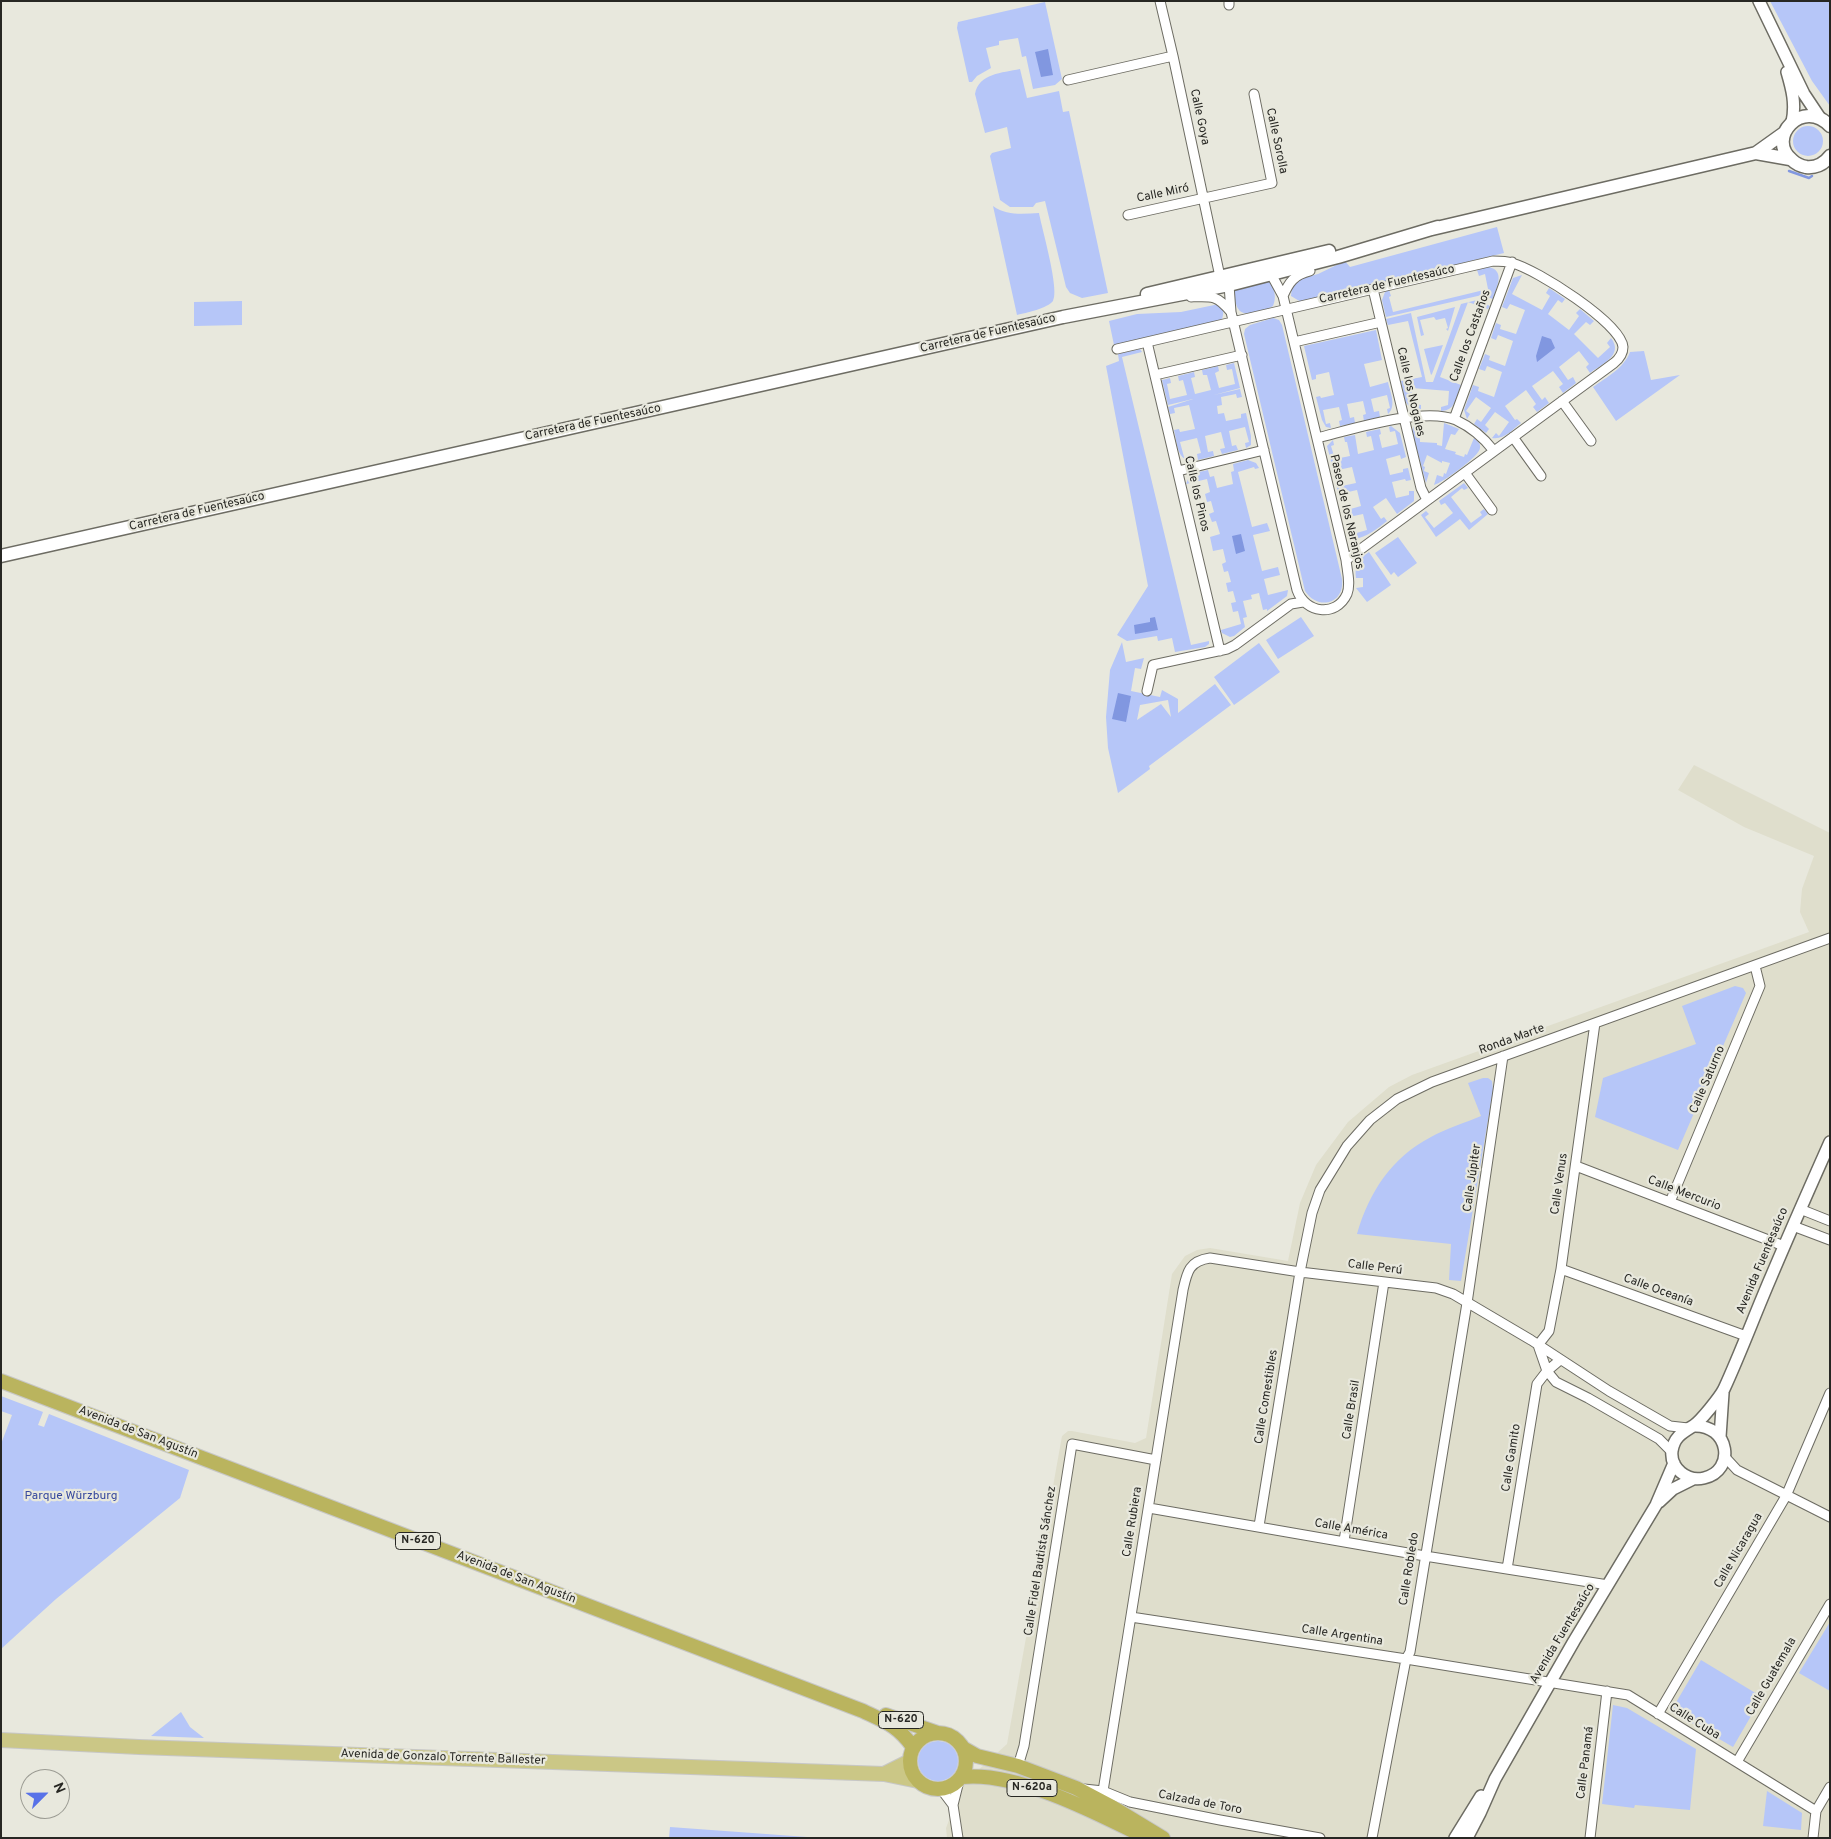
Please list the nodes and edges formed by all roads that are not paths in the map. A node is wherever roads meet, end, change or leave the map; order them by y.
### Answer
1 (1160, 1) edge
2 (1760, 1) edge
3 (1781, 46) junction
4 (1173, 56) junction
5 (1068, 80) dead end
6 (1254, 94) dead end
7 (1792, 122) junction
8 (1825, 122) edge
9 (1784, 133) junction
10 (1756, 153) junction
11 (1830, 156) edge
12 (1790, 159) junction
13 (1824, 168) edge
14 (1204, 198) junction
15 (1128, 215) dead end
16 (1438, 227) junction
17 (1338, 257) junction
18 (1512, 262) junction
19 (1267, 270) junction
20 (1225, 280) junction
21 (1373, 288) junction
22 (1283, 296) junction
23 (1168, 298) junction
24 (1286, 309) junction
25 (1232, 312) junction
26 (1063, 317) junction
27 (1381, 322) junction
28 (1234, 323) junction
29 (1147, 342) junction
30 (1294, 342) junction
31 (1117, 349) dead end
32 (1242, 355) junction
33 (1155, 375) junction
34 (1562, 402) junction
35 (1403, 417) junction
36 (1454, 419) junction
37 (1513, 437) junction
38 (1317, 438) junction
39 (1591, 441) dead end
40 (1264, 450) junction
41 (1494, 451) junction
42 (1178, 471) junction
43 (1465, 473) junction
44 (1542, 476) dead end
45 (1427, 500) junction
46 (1492, 510) dead end
47 (1, 556) edge
48 (1346, 560) junction
49 (1303, 602) junction
50 (1220, 651) junction
51 (1147, 691) dead end
52 (1830, 938) edge
53 (1755, 966) junction
54 (1595, 1023) junction
55 (1504, 1056) junction
56 (1830, 1142) edge
57 (1576, 1166) junction
58 (1670, 1202) junction
59 (1800, 1209) junction
60 (1830, 1221) edge
61 (1793, 1226) junction
62 (1830, 1240) edge
63 (1784, 1246) junction
64 (1196, 1261) joint
65 (1561, 1270) junction
66 (1300, 1272) junction
67 (1384, 1282) junction
68 (1467, 1303) junction
69 (1746, 1336) junction
70 (1538, 1345) junction
71 (1560, 1360) junction
72 (1547, 1371) junction
73 (1, 1381) edge
74 (1723, 1391) junction
75 (1830, 1393) edge
76 (1690, 1427) junction
77 (1720, 1437) junction
78 (1673, 1457) junction
79 (1724, 1457) junction
80 (1156, 1460) junction
81 (1737, 1470) junction
82 (1717, 1471) junction
83 (1693, 1479) junction
84 (1786, 1496) junction
85 (1656, 1505) junction
86 (1149, 1508) junction
87 (1830, 1517) edge
88 (1259, 1526) junction
89 (1344, 1542) junction
90 (1425, 1556) junction
91 (1507, 1569) junction
92 (1608, 1585) junction
93 (1830, 1604) edge
94 (1131, 1617) junction
95 (1406, 1658) junction
96 (1550, 1683) junction
97 (1607, 1691) junction
98 (863, 1711) junction
99 (1658, 1714) junction
100 (938, 1733) junction
101 (1, 1740) edge
102 (913, 1747) junction
103 (963, 1748) junction
104 (910, 1761) junction
105 (1737, 1762) junction
106 (1018, 1766) junction
107 (884, 1774) junction
108 (960, 1779) junction
109 (1495, 1779) junction
110 (918, 1781) junction
111 (1830, 1787) edge
112 (1076, 1788) junction
113 (941, 1789) junction
114 (1103, 1791) junction
115 (953, 1805) junction
116 (1816, 1811) junction
117 (958, 1838) edge
118 (1146, 1838) edge
119 (1162, 1838) edge
120 (1320, 1838) edge
121 (1372, 1838) edge
122 (1455, 1838) edge
123 (1467, 1838) edge
124 (1590, 1838) edge
125 (1813, 1838) edge

1 - 4 street, Calle Goya
2 - 3 street
3 - 7 street
3 - 8 street
4 - 5 street
4 - 14 street, Calle Goya
6 - 14 street, Calle Sorolla
7 - 8 main road
7 - 9 main road
9 - 10 main road
9 - 12 main road
10 - 12 main road
10 - 16 main road
11 - 13 main road
12 - 13 main road
14 - 15 street, Calle Miró
14 - 20 street, Calle Goya
16 - 17 main road
16 - 19 main road
17 - 19 main road
17 - 22 street
18 - 21 street, Carretera de Fuentesaúco
18 - 34 street
18 - 36 street, Calle los Castaños
19 - 20 main road
19 - 22 street, Paseo de los Naranjos
20 - 23 main road, Carretera de Fuentesaúco
20 - 25 street
20 - 26 main road, Carretera de Fuentesaúco
21 - 24 street, Carretera de Fuentesaúco
21 - 27 street, Calle los Nogales
22 - 24 street, Paseo de los Naranjos
23 - 25 street
23 - 26 main road, Carretera de Fuentesaúco
24 - 28 street, Carretera de Fuentesaúco
24 - 30 street, Paseo de los Naranjos
25 - 28 street
26 - 47 main road, Carretera de Fuentesaúco
27 - 30 street
27 - 35 street, Calle los Nogales
28 - 29 street, Carretera de Fuentesaúco
28 - 32 street
29 - 31 street, Carretera de Fuentesaúco
29 - 33 street, Calle los Pinos
30 - 38 street, Paseo de los Naranjos
32 - 33 street
32 - 40 street
33 - 42 street, Calle los Pinos
34 - 37 street
34 - 39 street
35 - 36 street
35 - 38 street
35 - 45 street, Calle los Nogales
36 - 41 street
37 - 41 street
37 - 44 street
38 - 48 street, Paseo de los Naranjos
40 - 42 street
40 - 49 street
41 - 43 street
42 - 50 street, Calle los Pinos
43 - 45 street
43 - 46 street
45 - 48 street
48 - 49 street, Paseo de los Naranjos
49 - 50 street
50 - 51 street
52 - 53 street, Ronda Marte
53 - 54 street, Ronda Marte
53 - 58 street, Calle Saturno
54 - 55 street, Ronda Marte
54 - 57 street, Calle Venus
55 - 66 street, Ronda Marte
55 - 68 street, Calle Júpiter
56 - 59 street, Avenida Fuentesaúco
57 - 58 street, Calle Mercurio
57 - 65 street, Calle Venus
58 - 63 street, Calle Mercurio
59 - 60 street
59 - 61 street, Avenida Fuentesaúco
61 - 62 street
61 - 63 street, Avenida Fuentesaúco
63 - 69 street, Avenida Fuentesaúco
64 - 66 street, Calle Perú
64 - 80 street, Calle Rubiera
65 - 69 street, Calle Oceanía
65 - 70 street, Calle Venus
66 - 67 street, Calle Perú
66 - 88 street, Calle Comestibles
67 - 68 street, Calle Perú
67 - 89 street, Calle Brasil
68 - 70 street, Calle Perú
68 - 90 street, Calle Robledo
69 - 74 street, Avenida Fuentesaúco
70 - 71 street, Calle Perú
70 - 72 street
71 - 72 street, Calle Gamito
71 - 76 street, Calle Perú
72 - 78 street
72 - 91 street, Calle Gamito
73 - 98 highway, Avenida de San Agustín / N-620
74 - 76 street, Avenida Fuentesaúco
74 - 77 street, Avenida Fuentesaúco
75 - 84 street, Calle Nicaragua
76 - 77 street
76 - 78 street
77 - 79 street
78 - 83 street
78 - 85 street, Avenida Fuentesaúco
79 - 81 street
79 - 82 street
80 - 86 street, Calle Rubiera
80 - 106 street, Calle Fidel Bautista Sánchez
81 - 82 street
81 - 84 street
82 - 83 street
83 - 85 street, Avenida Fuentesaúco
84 - 87 street
84 - 99 street, Calle Nicaragua
85 - 92 street, Avenida Fuentesaúco
86 - 88 street, Calle América
86 - 94 street, Calle Rubiera
88 - 89 street, Calle América
89 - 90 street, Calle América
90 - 91 street, Calle América
90 - 95 street, Calle Robledo
91 - 92 street, Calle América
92 - 96 street, Avenida Fuentesaúco
93 - 105 street, Calle Guatemala
94 - 95 street, Calle Argentina
94 - 114 street, Calle Rubiera
95 - 96 street, Calle Argentina
95 - 121 street, Calle Robledo
96 - 97 street, Calle Cuba
96 - 109 street, Avenida Fuentesaúco
97 - 99 street, Calle Cuba
97 - 124 street, Calle Panamá
98 - 100 highway, Avenida de San Agustín / N-620
98 - 102 highway, Avenida de San Agustín / N-620
99 - 105 street, Calle Cuba
100 - 102 highway, N-620
100 - 103 highway, N-620
101 - 107 main road, Avenida de Gonzalo Torrente Ballester
102 - 104 highway, N-620
103 - 106 highway, N-620a
103 - 108 highway
104 - 107 main road, Avenida de Gonzalo Torrente Ballester
104 - 110 highway
105 - 116 street, Calle Cuba
106 - 112 highway, N-620a
107 - 110 main road, Avenida de Gonzalo Torrente Ballester
108 - 113 highway
108 - 115 street
108 - 118 highway, N-620a
109 - 122 street, Avenida Fuentesaúco
109 - 123 street, Avenida Fuentesaúco
110 - 113 highway
111 - 116 street
112 - 114 street, Calzada de Toro
112 - 119 highway, N-620a
113 - 115 street
114 - 120 street, Calzada de Toro
115 - 117 street
116 - 125 street

